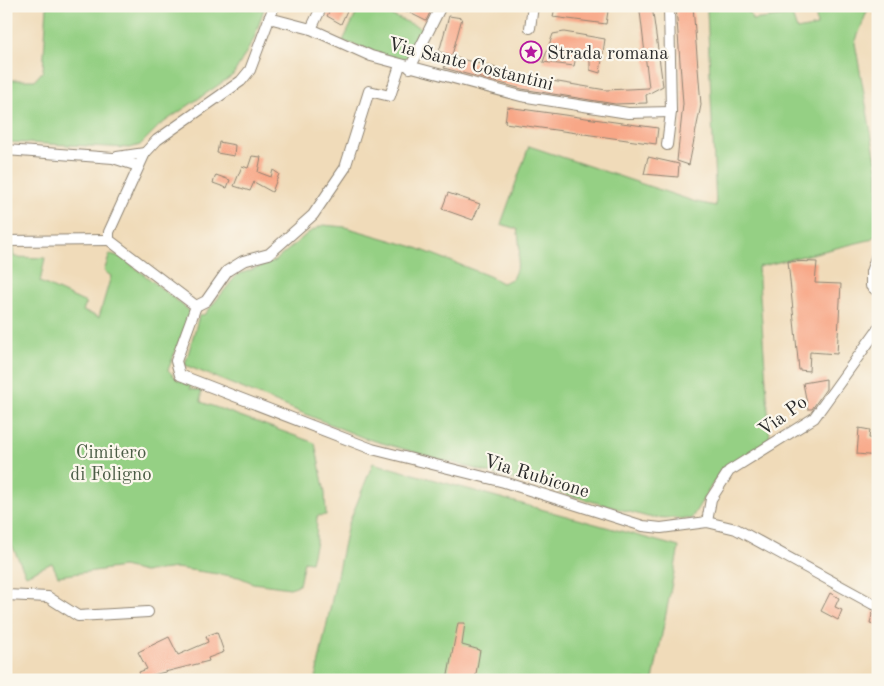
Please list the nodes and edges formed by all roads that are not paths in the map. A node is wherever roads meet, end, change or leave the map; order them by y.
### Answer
1 (274, 6) edge
2 (322, 6) edge
3 (440, 6) edge
4 (533, 6) edge
5 (669, 6) edge
6 (268, 18) junction
7 (530, 28) dead end
8 (310, 29) junction
9 (405, 66) junction
10 (671, 112) junction
11 (667, 145) dead end
12 (6, 150) edge
13 (145, 153) junction
14 (114, 158) junction
15 (138, 166) junction
16 (109, 240) junction
17 (6, 241) edge
18 (878, 252) edge
19 (878, 292) edge
20 (196, 306) junction
21 (878, 329) edge
22 (707, 522) junction
23 (6, 595) edge
24 (878, 604) edge
25 (148, 612) dead end

1 - 6 street
2 - 8 street
3 - 9 street
4 - 7 street
5 - 10 street
6 - 8 street, Via Sante Costantini
6 - 13 street
8 - 9 street, Via Sante Costantini
9 - 10 street, Via Sante Costantini
9 - 20 street
10 - 11 street
12 - 14 street
13 - 14 street
13 - 15 street
14 - 15 street
15 - 16 street
16 - 17 street
16 - 20 street
18 - 19 street
20 - 22 street, Via Rubicone
21 - 22 street, Via Po
22 - 24 street, Via Rubicone
23 - 25 street

